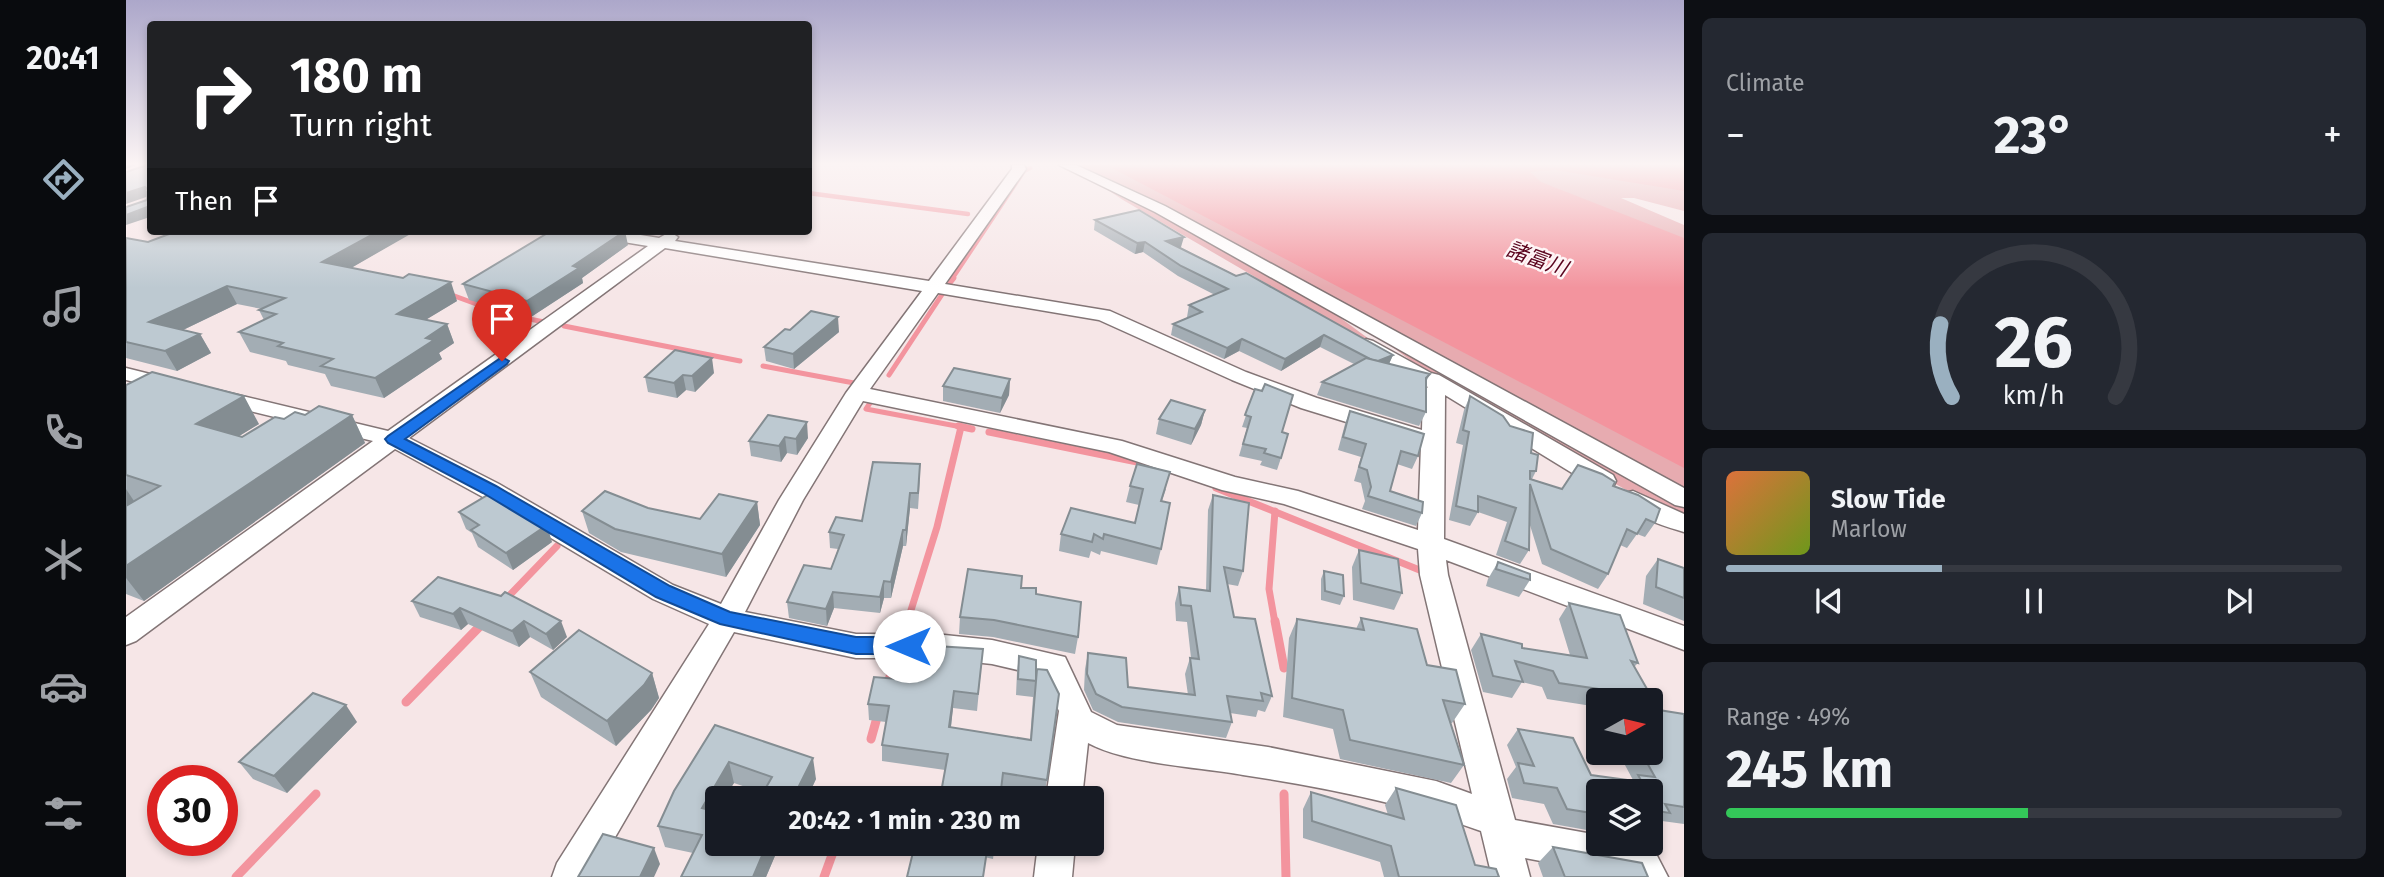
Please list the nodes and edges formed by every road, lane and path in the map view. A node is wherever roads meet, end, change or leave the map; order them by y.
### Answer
1 (992, 206) edge
2 (1126, 206) edge
3 (1153, 206) edge
4 (645, 235) edge
5 (670, 237) edge
6 (934, 286) junction
7 (1338, 307) junction
8 (1311, 313) edge
9 (1346, 333) edge
10 (126, 374) edge
11 (1443, 387) junction
12 (857, 393) junction
13 (393, 439) junction
14 (1433, 441) junction
15 (1684, 499) edge
16 (1684, 523) edge
17 (1431, 544) junction
18 (727, 619) junction
19 (126, 633) edge
20 (1684, 638) edge
21 (1074, 719) junction
22 (1066, 786) edge
23 (1498, 827) junction
24 (1056, 856) edge
25 (571, 877) edge
26 (1053, 877) edge
27 (1511, 877) edge
28 (1649, 877) edge

1 - 6 street
2 - 8 street
3 - 7 street
4 - 5 street
5 - 6 street
5 - 13 street
6 - 12 street
6 - 14 street
7 - 11 street
7 - 15 street
9 - 11 street
10 - 13 street
11 - 14 street
11 - 16 street
12 - 17 street
12 - 18 street
13 - 18 street
13 - 19 street
14 - 17 street
17 - 20 street
17 - 23 street
18 - 21 street
18 - 25 street
21 - 22 street
21 - 23 street
23 - 27 street
23 - 28 street
24 - 26 street

